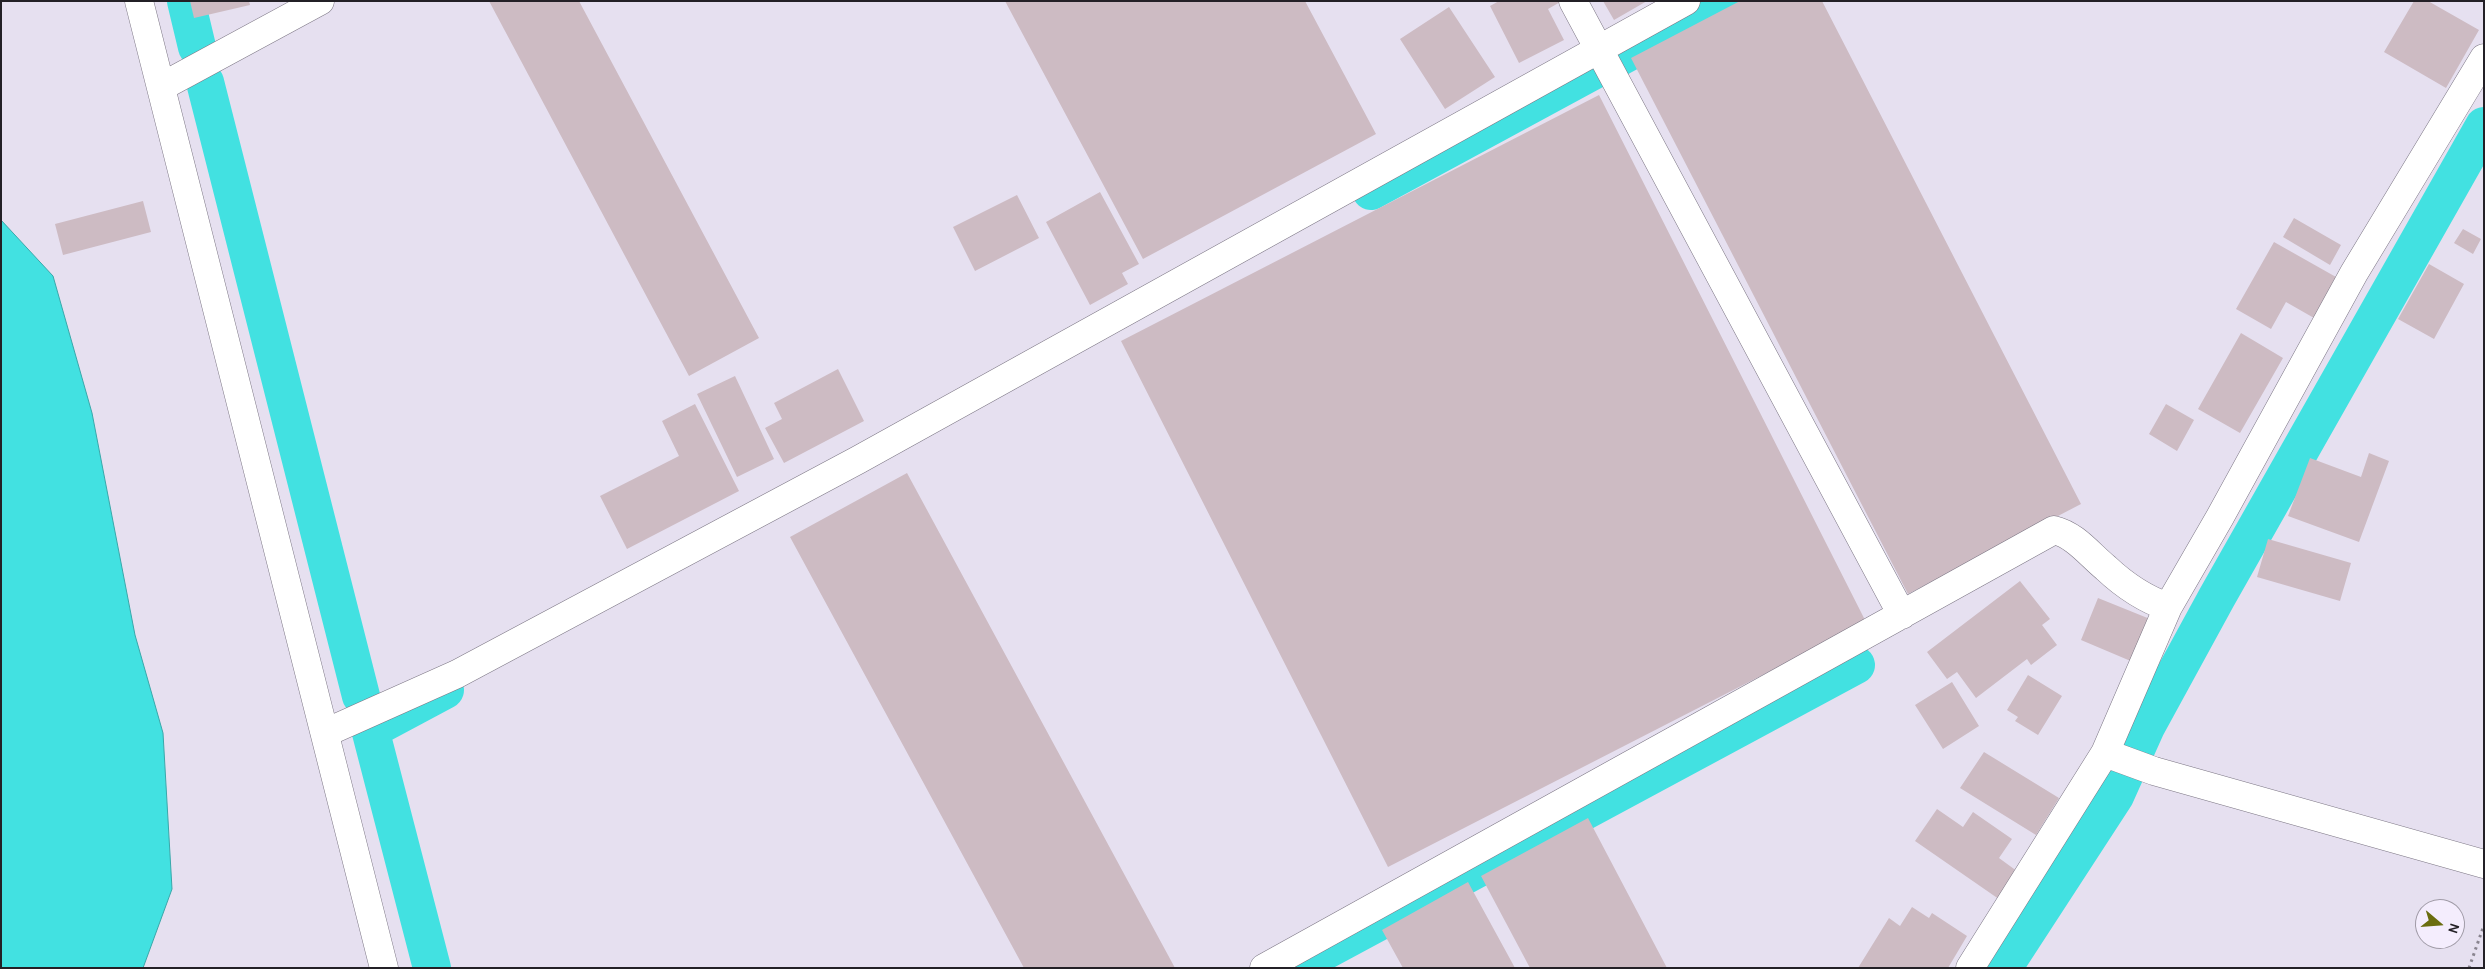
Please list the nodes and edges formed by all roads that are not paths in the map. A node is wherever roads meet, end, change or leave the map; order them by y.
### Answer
1 (139, 1) edge
2 (320, 1) edge
3 (1573, 1) edge
4 (1686, 1) edge
5 (1599, 49) junction
6 (2484, 58) edge
7 (161, 87) junction
8 (2168, 607) junction
9 (1902, 615) junction
10 (325, 733) junction
11 (2110, 755) junction
12 (2484, 864) edge
13 (384, 968) edge
14 (1264, 968) edge
15 (1970, 968) edge

1 - 7 street
2 - 7 street
3 - 5 street
4 - 5 street
5 - 9 street
5 - 10 street
6 - 8 street
7 - 10 street
8 - 9 street
8 - 11 street
9 - 14 street
10 - 13 street
11 - 12 street
11 - 15 street

